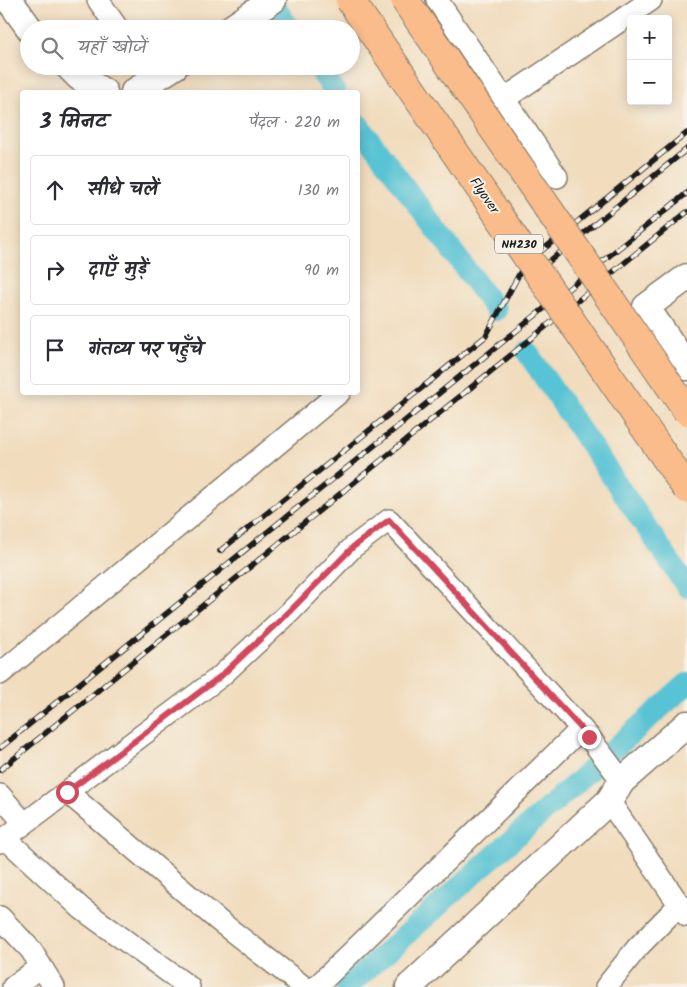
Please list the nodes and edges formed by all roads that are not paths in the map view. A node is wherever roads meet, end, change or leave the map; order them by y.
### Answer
1 (9, 0) edge
2 (98, 0) edge
3 (273, 0) edge
4 (350, 0) edge
5 (405, 0) edge
6 (437, 0) edge
7 (645, 1) edge
8 (23, 20) edge
9 (112, 20) edge
10 (244, 20) edge
11 (77, 75) edge
12 (158, 75) edge
13 (142, 84) edge
14 (101, 90) edge
15 (504, 99) junction
16 (557, 177) dead end
17 (687, 277) edge
18 (687, 367) edge
19 (336, 395) edge
20 (687, 411) edge
21 (687, 489) edge
22 (0, 674) edge
23 (687, 724) edge
24 (585, 733) junction
25 (616, 785) junction
26 (67, 792) junction
27 (0, 795) edge
28 (24, 823) junction
29 (2, 840) edge
30 (683, 910) edge
31 (0, 917) edge
32 (40, 967) junction
33 (13, 987) edge
34 (54, 987) edge
35 (189, 987) edge
36 (304, 987) edge
37 (316, 987) edge
38 (409, 987) edge
39 (606, 987) edge

1 - 8 street
2 - 9 street
3 - 10 street
4 - 21 highway, Flyover / NH230, bridge
5 - 20 highway, NH230, bridge
6 - 15 street
7 - 15 street
11 - 14 street
12 - 13 street
15 - 16 street
17 - 18 street
19 - 22 street
23 - 25 street
24 - 25 street
24 - 26 street
24 - 37 street
25 - 30 street
25 - 38 street
26 - 28 street
26 - 36 street
27 - 28 street
28 - 29 street
29 - 35 street
30 - 39 street
31 - 32 street
32 - 33 street
32 - 34 street

